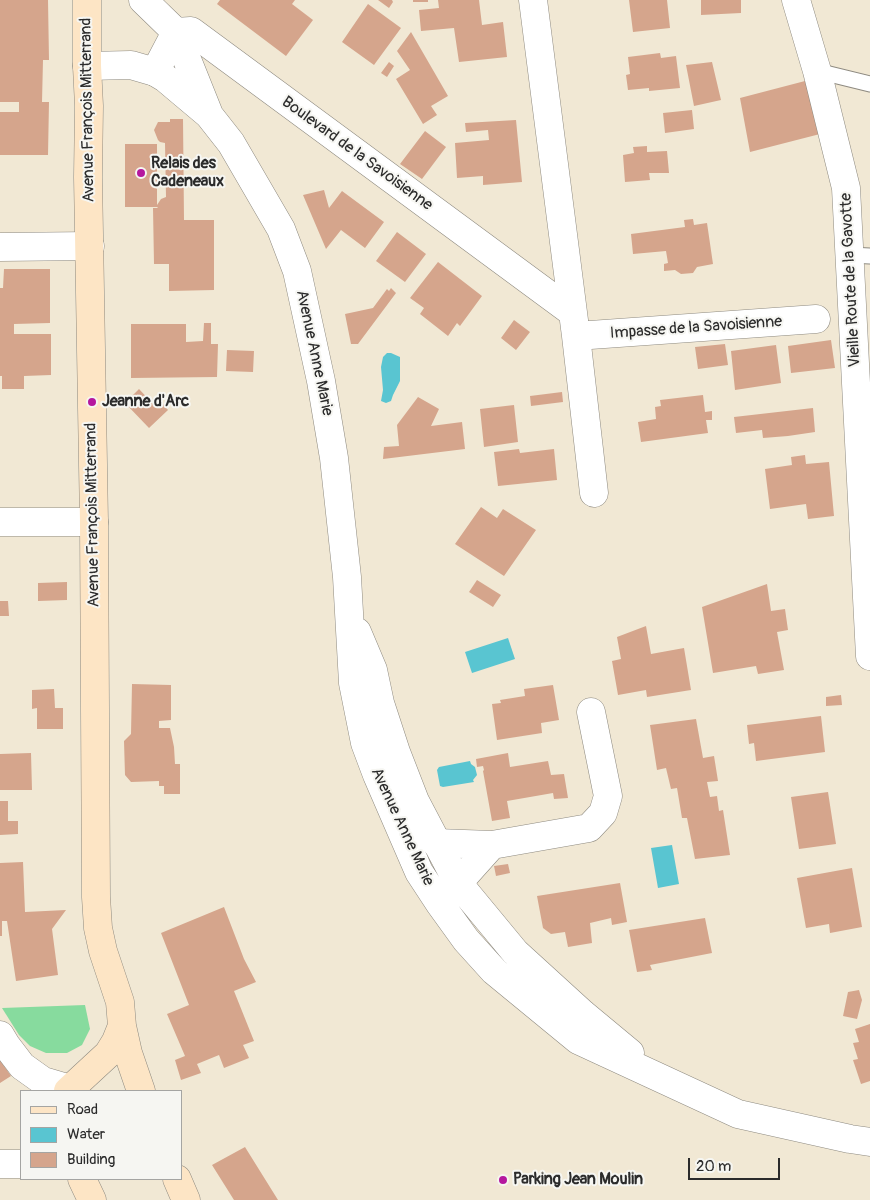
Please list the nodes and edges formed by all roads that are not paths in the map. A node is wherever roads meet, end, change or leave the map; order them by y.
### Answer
1 (87, 0) edge
2 (143, 0) edge
3 (533, 0) edge
4 (796, 0) edge
5 (176, 32) junction
6 (86, 66) junction
7 (817, 71) junction
8 (155, 72) junction
9 (870, 84) edge
10 (209, 115) junction
11 (90, 246) junction
12 (0, 247) edge
13 (860, 256) edge
14 (816, 320) dead end
15 (574, 324) junction
16 (594, 493) dead end
17 (0, 522) edge
18 (94, 522) junction
19 (349, 614) junction
20 (870, 656) edge
21 (591, 712) dead end
22 (384, 789) junction
23 (436, 843) junction
24 (492, 845) junction
25 (458, 883) junction
26 (122, 1026) junction
27 (0, 1036) edge
28 (660, 1078) junction
29 (75, 1085) edge
30 (139, 1087) edge
31 (870, 1142) edge
32 (0, 1164) edge
33 (20, 1164) edge
34 (82, 1180) edge
35 (177, 1180) edge
36 (92, 1200) edge
37 (186, 1200) edge

1 - 6 main road, Avenue François Mitterrand
2 - 5 street, Avenue Anne Marie
3 - 15 street
4 - 7 street, Vieille Route de la Gavotte
5 - 8 street
5 - 10 street, Avenue Anne Marie
5 - 15 street, Boulevard de la Savoisienne
6 - 8 street, Avenue Anne Marie
6 - 11 main road, Avenue François Mitterrand
7 - 9 lane
7 - 13 street, Vieille Route de la Gavotte
8 - 10 street, Avenue Anne Marie
10 - 19 street, Avenue Anne Marie
11 - 12 street
11 - 18 main road, Avenue François Mitterrand
13 - 20 street, Vieille Route de la Gavotte
14 - 15 street, Impasse de la Savoisienne
15 - 16 street
17 - 18 street
18 - 26 main road, Avenue François Mitterrand
19 - 22 street, Avenue Anne Marie
19 - 23 street, Avenue Anne Marie
21 - 24 street
22 - 25 street
22 - 28 street, Avenue Anne Marie
23 - 24 street
23 - 25 street, Avenue Anne Marie
24 - 25 street
25 - 28 street, Avenue Anne Marie
26 - 29 main road
26 - 30 main road, Avenue François Mitterrand
27 - 29 street
28 - 31 street, Avenue Anne Marie
29 - 30 main road, Avenue François Mitterrand
32 - 33 street
34 - 36 main road
35 - 37 main road

